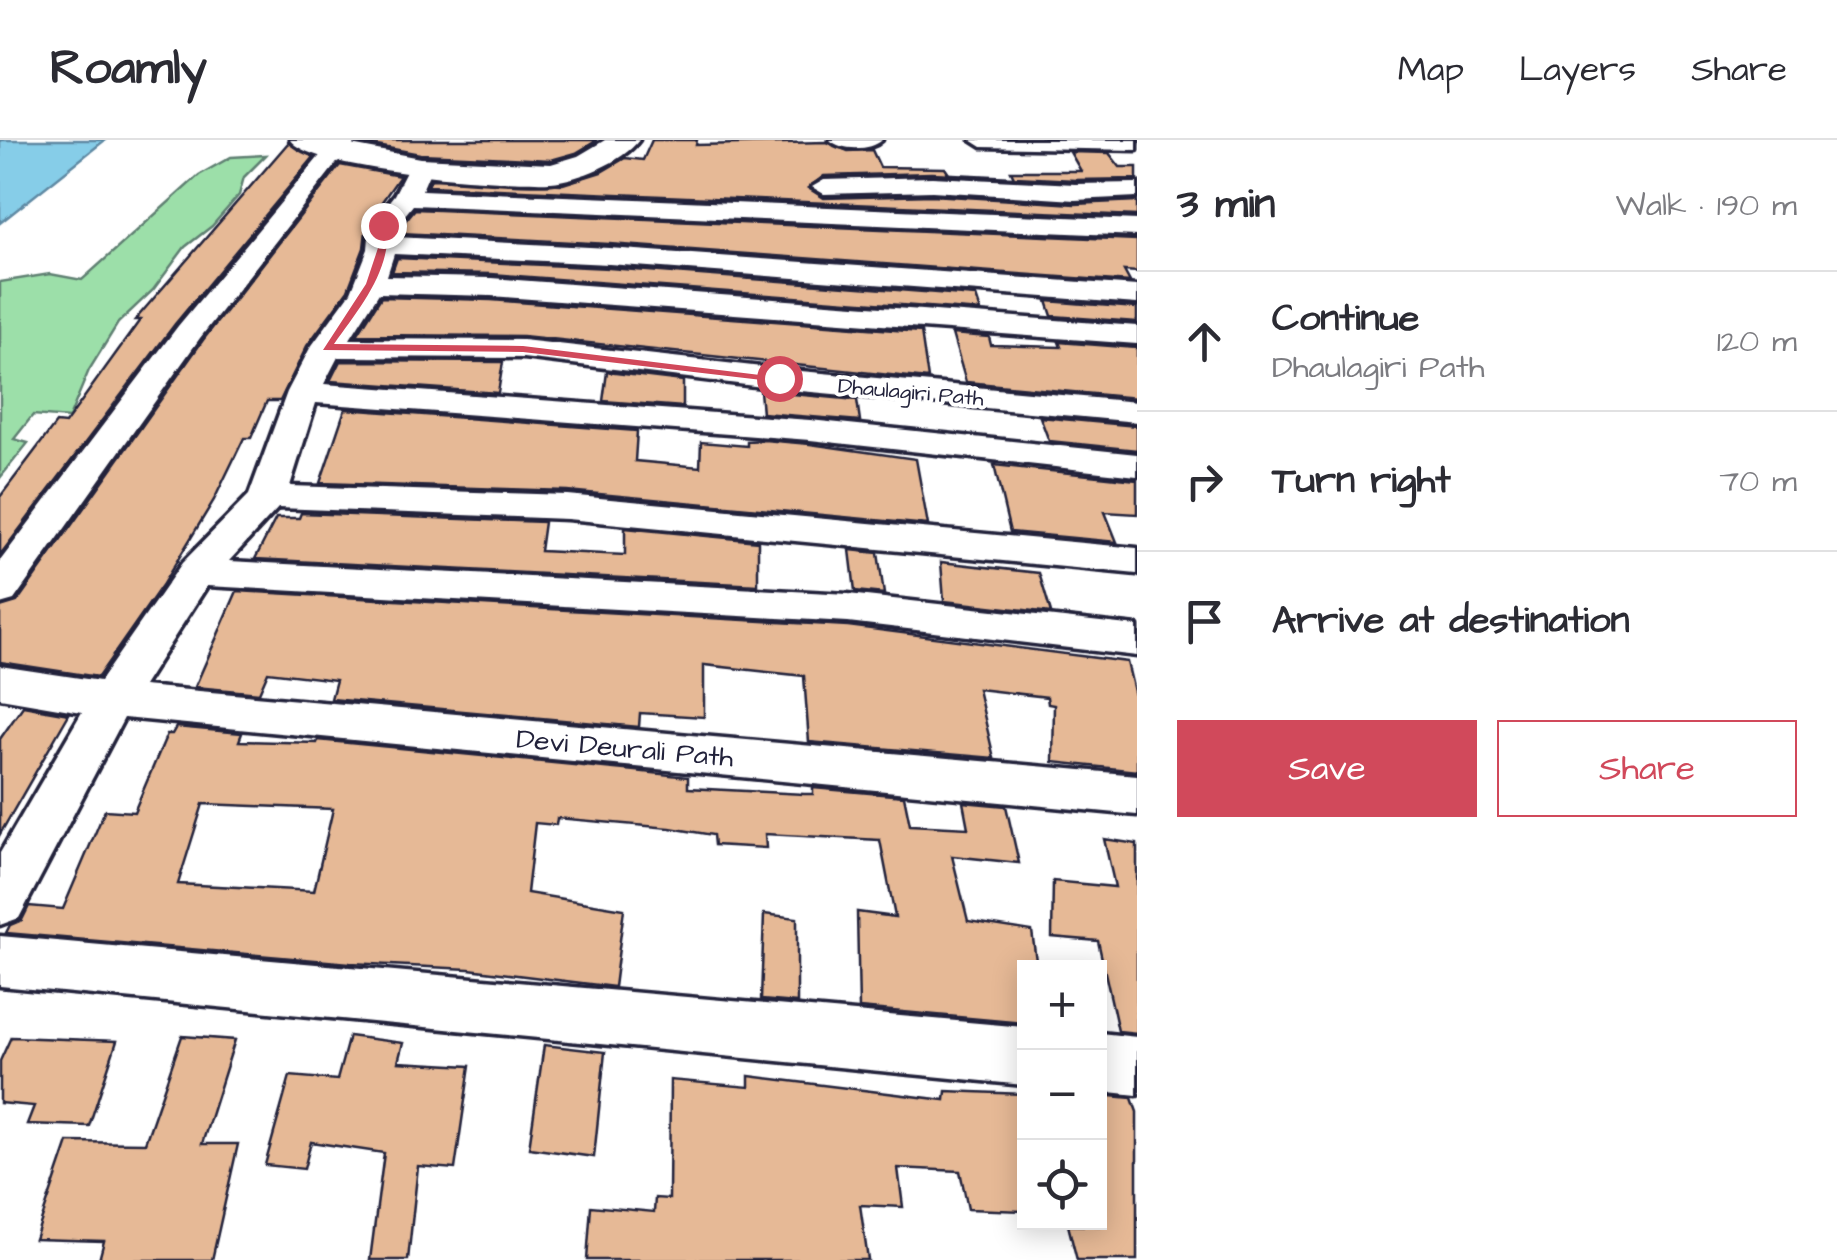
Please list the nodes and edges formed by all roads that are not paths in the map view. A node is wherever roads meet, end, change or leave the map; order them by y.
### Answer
1 (304, 140) edge
2 (625, 140) edge
3 (841, 140) edge
4 (871, 140) edge
5 (982, 140) edge
6 (1042, 141) edge
7 (1137, 143) edge
8 (341, 145) edge
9 (553, 172) junction
10 (413, 182) junction
11 (728, 183) dead end
12 (799, 186) dead end
13 (1137, 190) edge
14 (1137, 228) edge
15 (384, 245) junction
16 (371, 284) junction
17 (1137, 295) edge
18 (1137, 334) edge
19 (326, 348) junction
20 (303, 392) junction
21 (1137, 412) edge
22 (1137, 465) edge
23 (267, 496) junction
24 (1137, 561) edge
25 (196, 572) junction
26 (0, 590) edge
27 (1137, 640) edge
28 (0, 682) edge
29 (112, 700) junction
30 (1137, 795) edge
31 (0, 902) edge
32 (0, 961) edge
33 (1017, 1055) edge
34 (1107, 1063) edge
35 (1137, 1066) edge

1 - 8 street
2 - 9 street
3 - 4 street
5 - 6 street
6 - 7 street
8 - 10 street
8 - 26 street
9 - 10 street
9 - 11 street
10 - 14 street
10 - 15 street
12 - 13 street
15 - 16 street
15 - 17 street
16 - 18 street
16 - 19 street
19 - 20 street
19 - 21 street, Dhaulagiri Path
20 - 22 street
20 - 23 street
23 - 24 street
23 - 25 street
25 - 27 street
25 - 29 street
28 - 29 street, Devi Deurali Path
29 - 30 street, Devi Deurali Path
29 - 31 street
32 - 33 street
34 - 35 street

